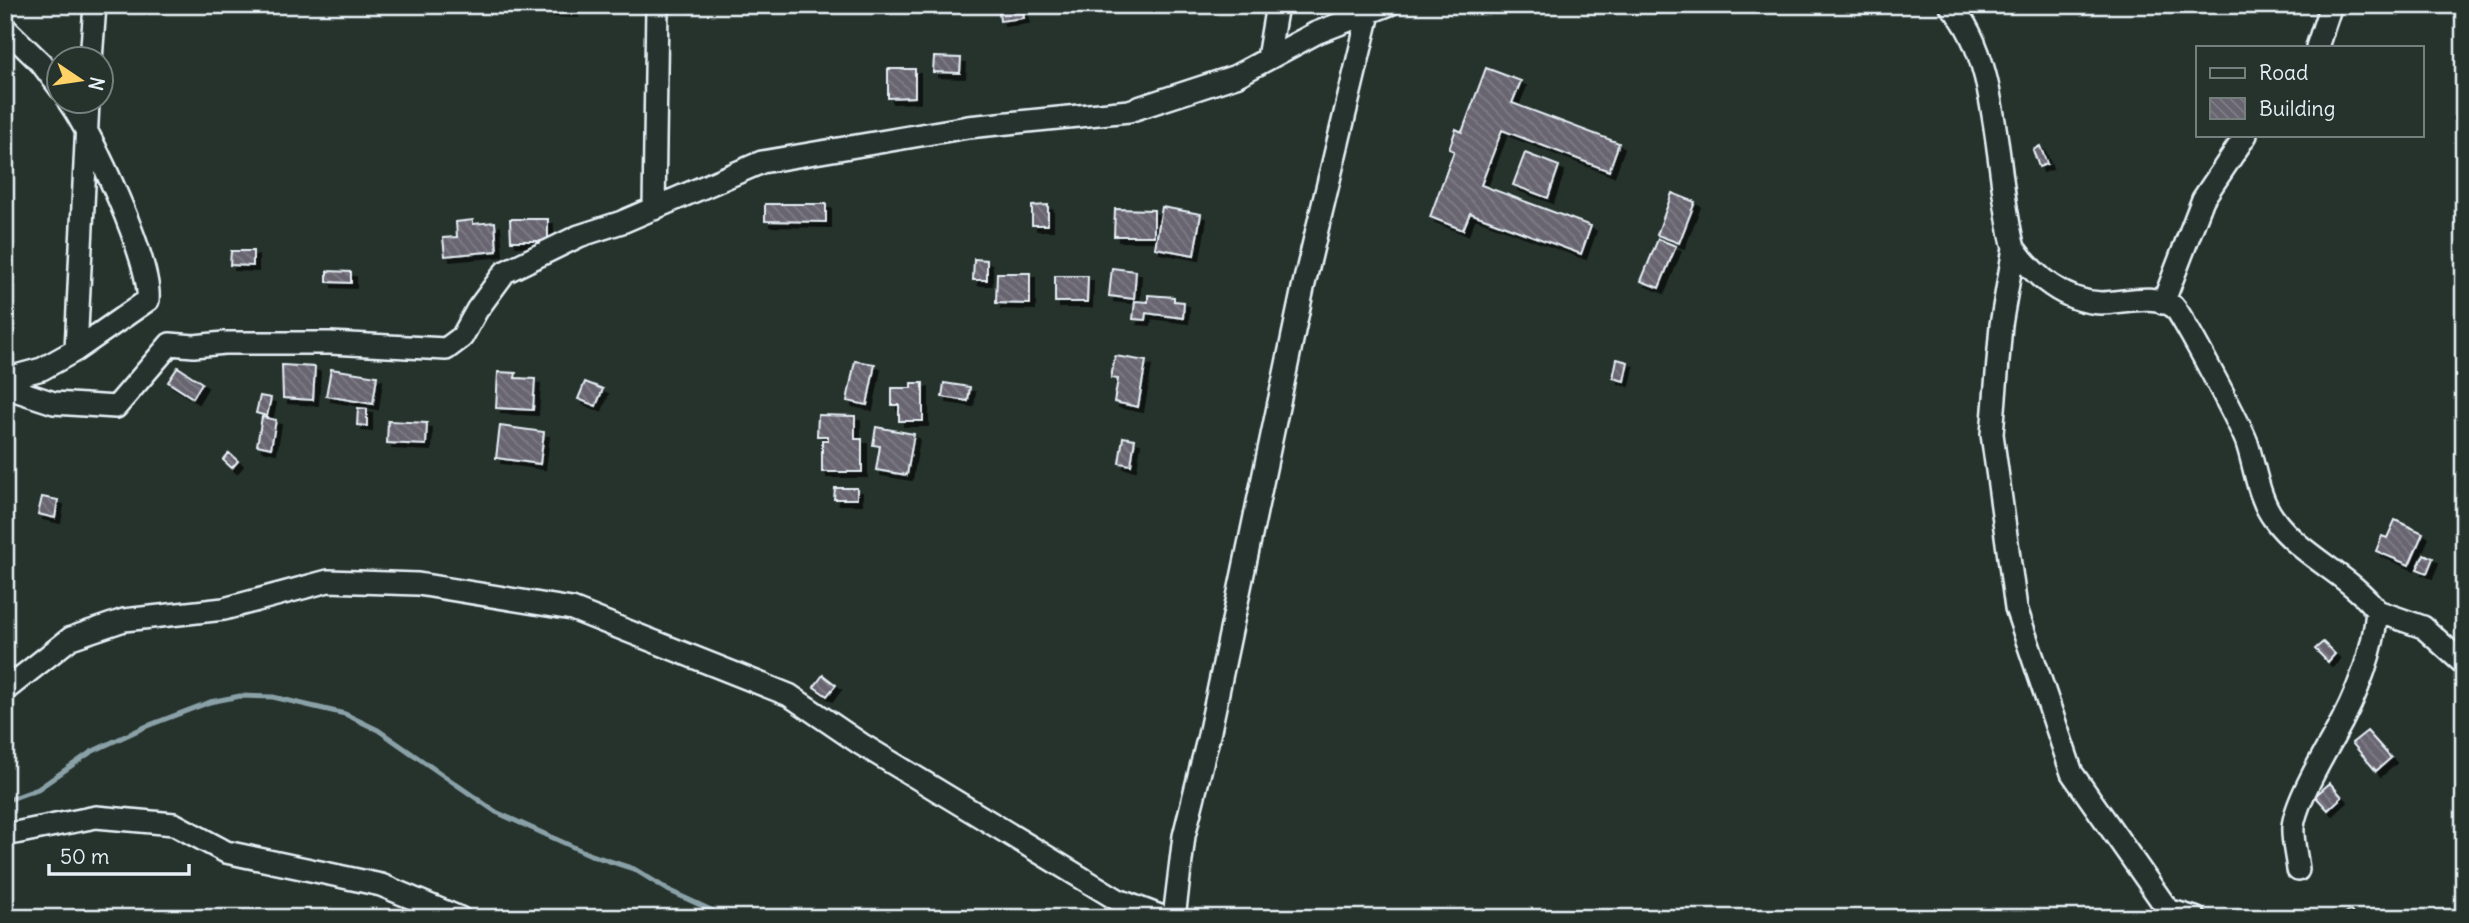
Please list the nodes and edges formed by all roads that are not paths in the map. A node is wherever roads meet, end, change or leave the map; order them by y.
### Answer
1 (95, 5) edge
2 (657, 5) edge
3 (1277, 5) edge
4 (1388, 5) edge
5 (1950, 5) edge
6 (2331, 5) edge
7 (1370, 10) edge
8 (5, 28) edge
9 (92, 46) edge
10 (2317, 46) edge
11 (1268, 58) junction
12 (46, 70) edge
13 (79, 116) edge
14 (87, 116) edge
15 (86, 125) junction
16 (2245, 136) edge
17 (654, 208) junction
18 (2014, 248) junction
19 (2163, 303) junction
20 (76, 350) junction
21 (5, 386) edge
22 (2376, 611) junction
23 (2464, 664) edge
24 (5, 690) edge
25 (5, 835) edge
26 (2298, 870) dead end
27 (460, 918) edge
28 (1165, 918) edge
29 (1174, 918) edge
30 (2195, 918) edge

1 - 9 street
2 - 17 street
3 - 11 street
4 - 7 street
5 - 18 street
6 - 10 street
7 - 11 street
7 - 29 street
8 - 12 street
11 - 17 street
13 - 15 street
14 - 15 street
15 - 20 street
15 - 20 street
16 - 19 street
17 - 21 street
18 - 19 street
18 - 30 street
19 - 22 street
20 - 21 street
22 - 23 street
22 - 26 street
24 - 28 street
25 - 27 street

